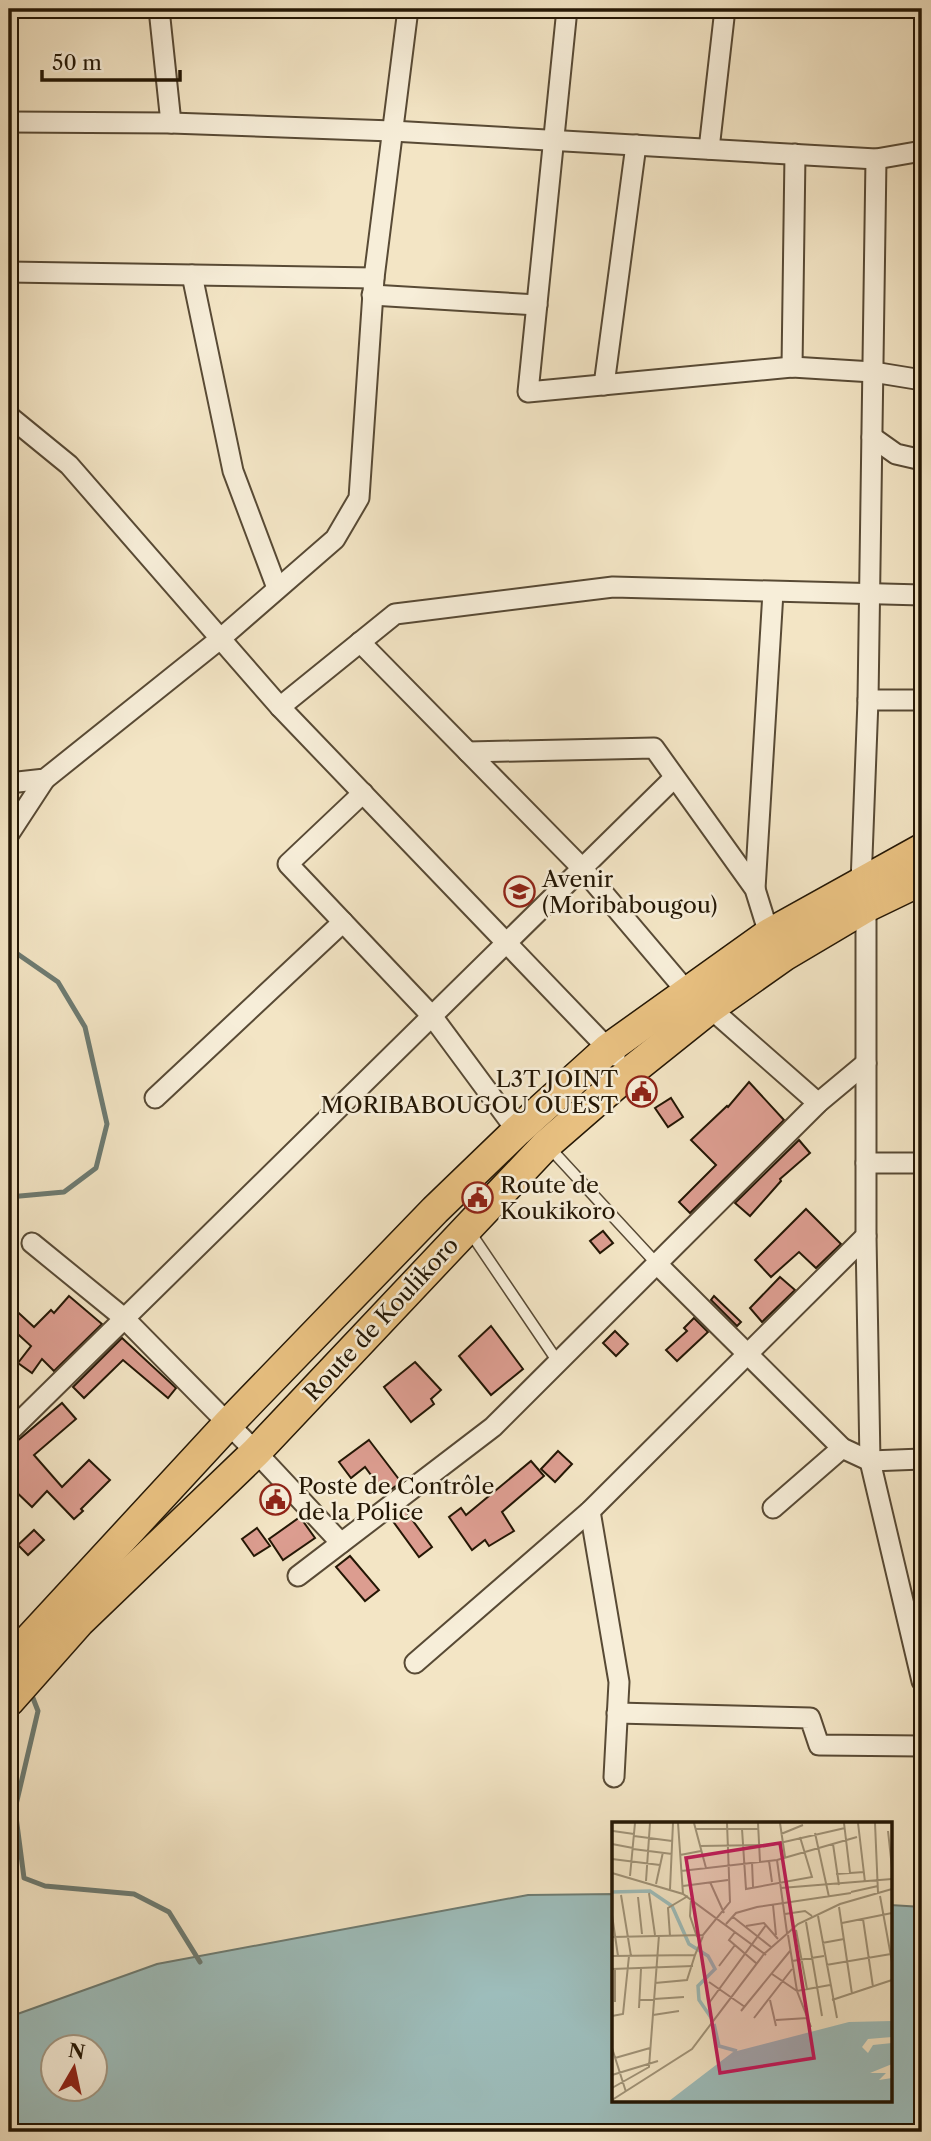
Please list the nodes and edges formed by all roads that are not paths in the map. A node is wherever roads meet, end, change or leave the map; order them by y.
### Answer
1 (159, 9) edge
2 (408, 9) edge
3 (567, 9) edge
4 (725, 9) edge
5 (9, 122) edge
6 (171, 123) junction
7 (392, 131) junction
8 (553, 140) junction
9 (636, 145) junction
10 (709, 149) junction
11 (922, 151) edge
12 (795, 154) junction
13 (876, 159) junction
14 (9, 272) edge
15 (192, 275) junction
16 (373, 286) junction
17 (537, 305) junction
18 (792, 367) junction
19 (873, 372) junction
20 (922, 380) edge
21 (604, 385) junction
22 (9, 416) edge
23 (872, 437) junction
24 (922, 460) edge
25 (277, 588) junction
26 (773, 592) junction
27 (870, 595) junction
28 (922, 595) edge
29 (220, 639) junction
30 (360, 642) junction
31 (868, 700) junction
32 (922, 700) edge
33 (280, 706) junction
34 (468, 752) junction
35 (674, 778) junction
36 (45, 779) junction
37 (9, 783) edge
38 (363, 793) junction
39 (9, 834) edge
40 (922, 849) edge
41 (582, 868) junction
42 (922, 880) edge
43 (755, 889) junction
44 (863, 895) junction
45 (344, 922) junction
46 (769, 934) junction
47 (507, 942) junction
48 (699, 1001) junction
49 (432, 1016) junction
50 (608, 1049) junction
51 (866, 1063) junction
52 (630, 1072) junction
53 (155, 1098) dead end
54 (818, 1103) junction
55 (517, 1130) junction
56 (546, 1145) junction
57 (866, 1163) junction
58 (922, 1163) edge
59 (467, 1227) junction
60 (866, 1237) junction
61 (32, 1242) dead end
62 (657, 1264) junction
63 (124, 1318) junction
64 (746, 1355) junction
65 (558, 1362) junction
66 (228, 1424) junction
67 (9, 1432) edge
68 (842, 1448) junction
69 (256, 1452) junction
70 (922, 1459) edge
71 (870, 1461) junction
72 (773, 1508) dead end
73 (590, 1511) junction
74 (341, 1543) junction
75 (298, 1576) dead end
76 (71, 1613) junction
77 (9, 1661) edge
78 (415, 1663) dead end
79 (922, 1681) edge
80 (9, 1701) edge
81 (617, 1713) junction
82 (922, 1746) edge
83 (614, 1777) dead end

1 - 6 street
2 - 7 street
3 - 8 street
4 - 10 street
5 - 6 street
6 - 7 street
7 - 8 street
7 - 16 street
8 - 9 street
8 - 17 street
9 - 10 street
9 - 21 street
10 - 12 street
11 - 13 street
12 - 13 street
12 - 18 street
13 - 19 street
14 - 15 street
15 - 16 street
15 - 25 street
16 - 17 street
16 - 25 street
17 - 21 street
18 - 19 street
18 - 21 street
19 - 20 street
19 - 23 street
22 - 29 street
23 - 24 street
23 - 27 street
25 - 29 street
26 - 27 street
26 - 30 street
26 - 43 street
27 - 28 street
27 - 31 street
29 - 33 street
29 - 36 street
30 - 33 street
30 - 34 street
31 - 32 street
31 - 44 street
33 - 38 street
34 - 35 street
34 - 41 street
35 - 41 street
35 - 43 street
36 - 37 street
36 - 39 street
38 - 45 street
38 - 47 street
40 - 44 main road, Route de Koulikoro
41 - 47 street
41 - 48 street
42 - 44 main road, Route de Koulikoro
43 - 46 street
44 - 46 main road, Route de Koulikoro
44 - 48 main road, Route de Koulikoro
44 - 51 street
45 - 49 street
45 - 53 street
46 - 48 main road, Route de Koulikoro
47 - 49 street
47 - 50 street
48 - 50 main road, Route de Koulikoro
48 - 52 main road, Route de Koulikoro
48 - 54 street
49 - 55 street
49 - 63 street
50 - 52 street
50 - 55 main road, Route de Koulikoro
51 - 54 street
51 - 57 street
52 - 56 main road, Route de Koulikoro
54 - 62 street
55 - 66 main road, Route de Koulikoro
56 - 59 main road, Route de Koulikoro
56 - 62 lane
57 - 58 street
57 - 60 street
59 - 65 lane
59 - 69 main road, Route de Koulikoro
60 - 64 street
60 - 71 street
61 - 63 street
62 - 64 street
62 - 65 street
63 - 66 street
63 - 67 street
64 - 68 street
64 - 73 street
65 - 74 street
66 - 69 street
66 - 76 main road, Route de Koulikoro
68 - 71 street
68 - 72 street
69 - 74 street
69 - 76 main road, Route de Koulikoro
70 - 71 street
71 - 79 street
73 - 78 street
73 - 81 street
74 - 75 street
76 - 77 main road, Route de Koulikoro
76 - 80 main road, Route de Koulikoro
81 - 82 street
81 - 83 street

